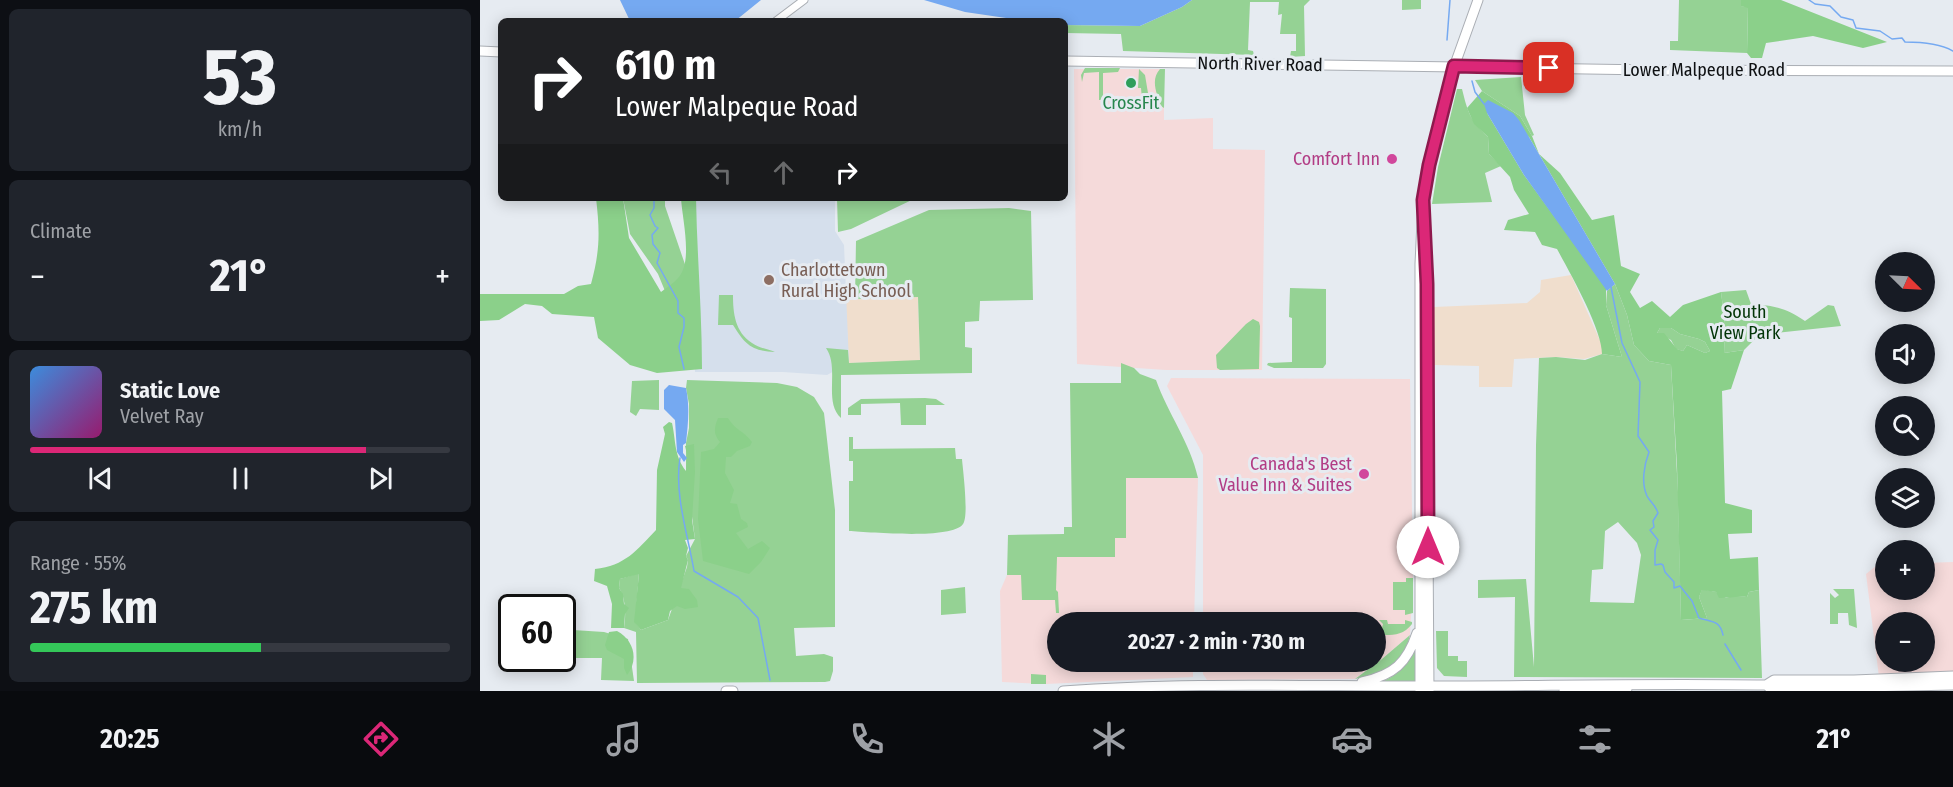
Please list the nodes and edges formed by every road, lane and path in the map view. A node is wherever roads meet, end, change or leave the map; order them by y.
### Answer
1 (804, 0) edge
2 (1478, 0) edge
3 (780, 18) edge
4 (480, 51) edge
5 (498, 52) edge
6 (1068, 61) edge
7 (1454, 66) junction
8 (1953, 71) edge
9 (1423, 208) junction
10 (1420, 625) junction
11 (1953, 676) edge
12 (1686, 683) junction
13 (1345, 685) junction
14 (1766, 685) junction
15 (1953, 685) edge
16 (1424, 688) edge
17 (1640, 690) edge
18 (726, 691) edge
19 (733, 691) edge
20 (1063, 691) edge
21 (1564, 691) edge

1 - 3 street
2 - 7 main road
4 - 5 main road
6 - 7 main road, North River Road
7 - 8 main road, Lower Malpeque Road
7 - 9 main road
9 - 10 main road
9 - 16 main road
10 - 13 main road
10 - 16 main road
11 - 14 main road
12 - 14 main road
12 - 16 main road
12 - 17 main road
13 - 16 main road
13 - 20 main road
14 - 15 main road
17 - 21 main road
18 - 19 main road

